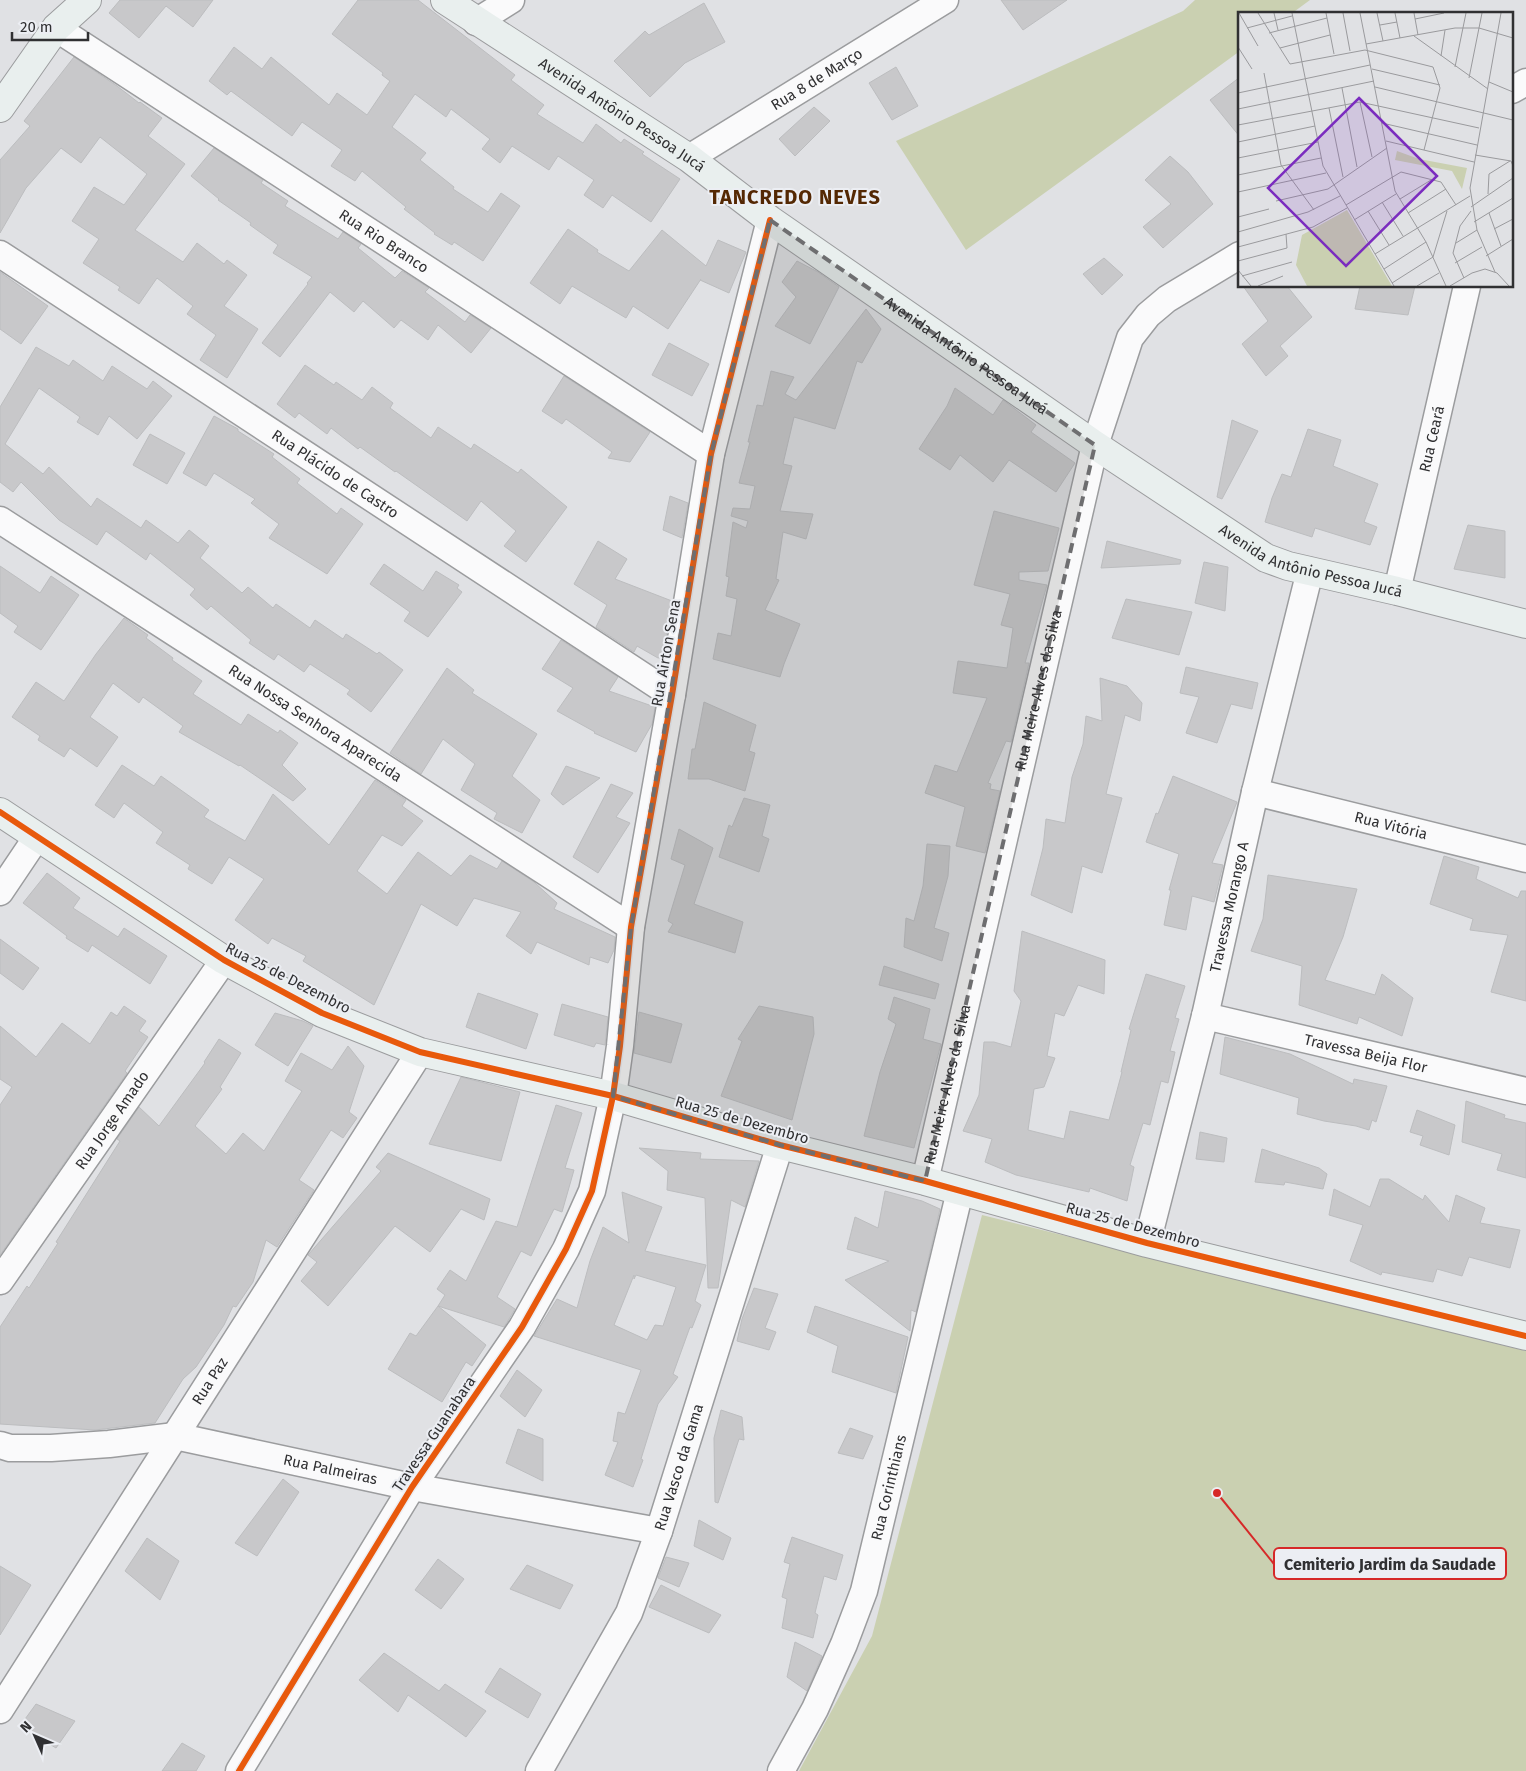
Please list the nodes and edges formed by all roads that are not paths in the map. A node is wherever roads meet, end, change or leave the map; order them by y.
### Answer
1 (88, 0) edge
2 (445, 0) edge
3 (510, 0) edge
4 (945, 0) edge
5 (476, 22) junction
6 (56, 28) junction
7 (0, 108) edge
8 (689, 158) junction
9 (770, 220) junction
10 (0, 254) edge
11 (1238, 256) edge
12 (1467, 288) edge
13 (1095, 445) junction
14 (711, 454) junction
15 (0, 520) edge
16 (1310, 571) junction
17 (1397, 591) junction
18 (1526, 624) edge
19 (672, 695) junction
20 (1255, 792) junction
21 (0, 812) edge
22 (37, 837) junction
23 (1526, 859) edge
24 (0, 892) edge
25 (630, 927) junction
26 (224, 960) junction
27 (1205, 1016) junction
28 (420, 1052) junction
29 (1526, 1091) edge
30 (614, 1096) junction
31 (780, 1145) junction
32 (925, 1181) junction
33 (960, 1191) junction
34 (1147, 1243) junction
35 (0, 1281) edge
36 (1526, 1336) edge
37 (176, 1436) junction
38 (0, 1445) edge
39 (412, 1487) junction
40 (659, 1531) junction
41 (0, 1710) edge
42 (239, 1771) edge
43 (539, 1771) edge
44 (781, 1771) edge

1 - 6 street
2 - 5 street, Avenida Antônio Pessoa Jucá
3 - 5 street
4 - 8 street, Rua 8 de Março
5 - 8 street, Avenida Antônio Pessoa Jucá
6 - 7 street
6 - 14 street, Rua Rio Branco
8 - 9 street, Avenida Antônio Pessoa Jucá
9 - 13 street, Avenida Antônio Pessoa Jucá
9 - 14 street, Rua Airton Sena
10 - 19 street, Rua Plácido de Castro
11 - 13 street, Rua Meire Alves da Silva
12 - 17 street, Rua Ceará
13 - 16 street, Avenida Antônio Pessoa Jucá
13 - 32 street, Rua Meire Alves da Silva
14 - 19 street, Rua Airton Sena
15 - 25 street, Rua Nossa Senhora Aparecida
16 - 17 street, Avenida Antônio Pessoa Jucá
16 - 20 street, Travessa Morango A
17 - 18 street, Avenida Antônio Pessoa Jucá
19 - 25 street, Rua Airton Sena
20 - 23 street, Rua Vitória
20 - 27 street, Travessa Morango A
21 - 22 street, Rua 25 de Dezembro
22 - 24 street
22 - 26 street, Rua 25 de Dezembro
25 - 30 street, Rua Airton Sena
26 - 28 street, Rua 25 de Dezembro
26 - 35 street, Rua Jorge Amado
27 - 29 street, Travessa Beija Flor
27 - 34 street, Travessa Morango A
28 - 30 street, Rua 25 de Dezembro
28 - 37 street, Rua Paz
30 - 31 street, Rua 25 de Dezembro
30 - 39 street, Travessa Guanabara
31 - 32 street, Rua 25 de Dezembro
31 - 40 street, Rua Vasco da Gama
32 - 33 street, Rua 25 de Dezembro
33 - 34 street, Rua 25 de Dezembro
33 - 44 street, Rua Corinthians
34 - 36 street, Rua 25 de Dezembro
37 - 38 street, Rua Palmeiras
37 - 39 street, Rua Palmeiras
37 - 41 street, Rua Paz
39 - 40 street, Rua Palmeiras
39 - 42 street, Travessa Guanabara
40 - 43 street, Rua Vasco da Gama

